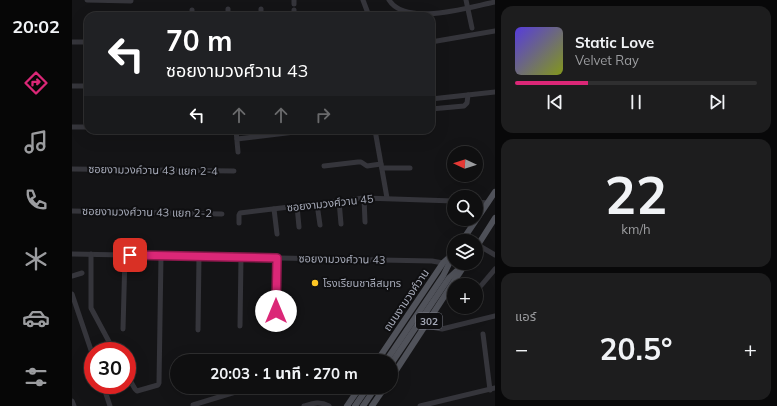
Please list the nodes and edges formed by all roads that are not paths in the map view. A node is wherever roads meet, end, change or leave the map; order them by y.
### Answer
1 (87, 0) edge
2 (363, 0) edge
3 (389, 0) edge
4 (466, 0) edge
5 (131, 1) edge
6 (495, 2) edge
7 (468, 7) junction
8 (368, 12) edge
9 (404, 12) edge
10 (435, 13) edge
11 (472, 28) dead end
12 (495, 31) edge
13 (435, 41) edge
14 (72, 42) edge
15 (84, 42) edge
16 (72, 86) edge
17 (84, 86) edge
18 (495, 92) edge
19 (468, 95) junction
20 (435, 99) edge
21 (435, 109) edge
22 (72, 127) edge
23 (84, 127) edge
24 (236, 134) edge
25 (279, 134) edge
26 (376, 134) edge
27 (237, 139) junction
28 (238, 152) dead end
29 (324, 166) dead end
30 (381, 166) junction
31 (410, 168) dead end
32 (72, 169) edge
33 (234, 171) dead end
34 (495, 192) edge
35 (364, 198) junction
36 (387, 198) junction
37 (339, 201) junction
38 (447, 201) edge
39 (483, 203) edge
40 (488, 203) junction
41 (317, 204) junction
42 (297, 206) junction
43 (274, 209) junction
44 (72, 211) edge
45 (222, 214) dead end
46 (495, 218) edge
47 (365, 222) dead end
48 (240, 223) dead end
49 (341, 224) dead end
50 (320, 225) dead end
51 (299, 227) dead end
52 (276, 234) dead end
53 (467, 234) edge
54 (483, 237) edge
55 (483, 250) edge
56 (72, 254) edge
57 (91, 254) junction
58 (125, 255) junction
59 (495, 255) edge
60 (161, 256) junction
61 (199, 256) junction
62 (240, 257) junction
63 (277, 258) junction
64 (447, 259) edge
65 (443, 263) junction
66 (447, 268) edge
67 (495, 269) edge
68 (458, 270) edge
69 (461, 270) edge
70 (82, 273) dead end
71 (72, 276) edge
72 (483, 283) edge
73 (72, 294) edge
74 (429, 302) junction
75 (495, 316) edge
76 (276, 324) dead end
77 (240, 326) dead end
78 (426, 326) junction
79 (123, 329) dead end
80 (198, 330) dead end
81 (483, 334) dead end
82 (88, 342) edge
83 (109, 342) edge
84 (382, 354) edge
85 (391, 354) edge
86 (397, 354) edge
87 (398, 368) edge
88 (492, 389) edge
89 (136, 390) edge
90 (106, 394) edge
91 (229, 394) edge
92 (355, 394) edge
93 (363, 394) edge
94 (371, 394) edge
95 (380, 394) edge
96 (72, 401) edge
97 (192, 405) dead end
98 (74, 406) edge
99 (110, 406) edge
100 (304, 406) edge
101 (329, 406) edge
102 (347, 406) edge
103 (355, 406) edge
104 (363, 406) edge
105 (372, 406) edge
106 (420, 406) edge

1 - 5 street
2 - 8 street
3 - 9 street
4 - 7 street
6 - 7 street
7 - 10 street
7 - 11 street
12 - 13 street
14 - 15 street
16 - 17 street
18 - 19 street
19 - 20 street
19 - 21 street
22 - 23 street
24 - 27 street
25 - 27 street
26 - 30 street
27 - 28 street
29 - 30 street
30 - 31 street
30 - 36 street
32 - 33 street, ซอยงามวงค์วาน 43 แยก 2-4
34 - 40 main road
35 - 36 street, ซอยงามวงศ์วาน 45
35 - 37 street, ซอยงามวงศ์วาน 45
35 - 47 street
36 - 38 street, ซอยงามวงศ์วาน 45
37 - 41 street, ซอยงามวงศ์วาน 45
37 - 49 street
39 - 40 street
40 - 53 main road
41 - 42 street, ซอยงามวงศ์วาน 45
41 - 50 street
42 - 43 street, ซอยงามวงศ์วาน 45
42 - 51 street
43 - 48 street, ซอยงามวงศ์วาน 45
43 - 52 street
44 - 45 street, ซอยงามวงศ์วาน 43 แยก 2-2
46 - 54 main road
55 - 59 street
56 - 57 street, ซอยงามวงศ์วาน 43
57 - 58 street, ซอยงามวงศ์วาน 43
57 - 83 street
58 - 60 street, ซอยงามวงศ์วาน 43
58 - 79 street
60 - 61 street, ซอยงามวงศ์วาน 43
60 - 89 street
61 - 62 street, ซอยงามวงศ์วาน 43
61 - 80 street
62 - 63 street, ซอยงามวงศ์วาน 43
62 - 77 street
63 - 65 street, ซอยงามวงศ์วาน 43
63 - 76 street
64 - 65 main road, ถนนงามวงศ์วาน / 302
65 - 84 main road, ถนนงามวงศ์วาน / 302
66 - 74 main road, ถนนงามวงศ์วาน / 302
67 - 72 street
68 - 74 main road, ถนนงามวงศ์วาน / 302
69 - 78 main road, ถนนงามวงศ์วาน / 302
70 - 71 street
73 - 82 street
74 - 85 main road, ถนนงามวงศ์วาน / 302
74 - 86 main road, ถนนงามวงศ์วาน / 302
75 - 78 street
78 - 87 main road, ถนนงามวงศ์วาน / 302
81 - 88 street
88 - 106 street
90 - 99 street
91 - 97 street
92 - 102 main road
93 - 103 main road
94 - 104 main road
95 - 105 main road
96 - 98 street
100 - 101 street

